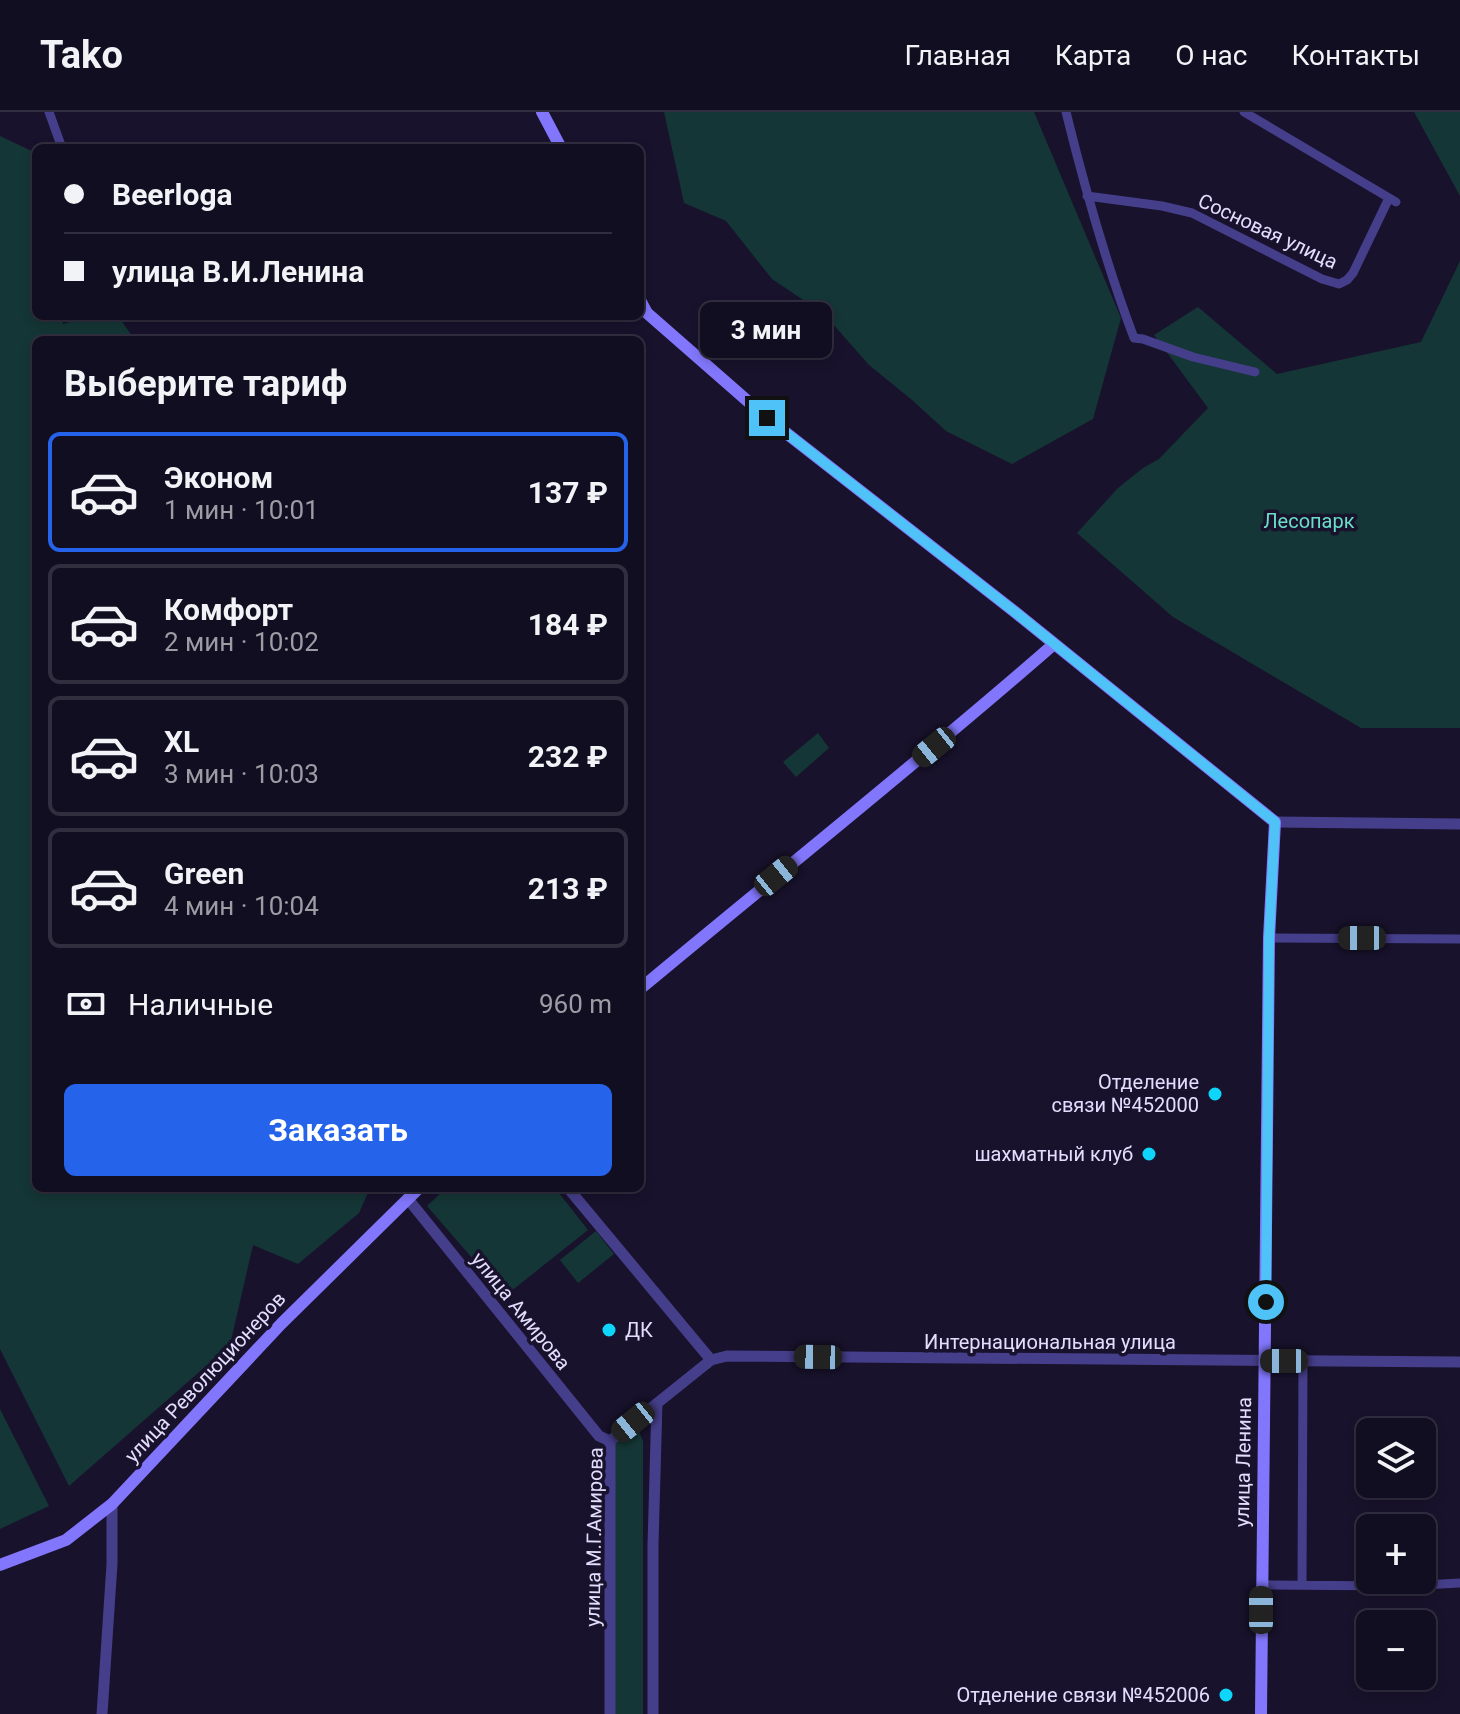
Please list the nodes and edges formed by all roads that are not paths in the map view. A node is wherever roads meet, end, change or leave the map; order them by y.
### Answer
1 (49, 112) edge
2 (542, 112) edge
3 (1066, 112) edge
4 (1244, 112) edge
5 (61, 144) edge
6 (559, 144) edge
7 (1087, 196) junction
8 (644, 307) edge
9 (1255, 372) dead end
10 (1054, 644) junction
11 (1275, 822) junction
12 (1460, 824) edge
13 (1269, 938) junction
14 (1460, 939) edge
15 (644, 986) edge
16 (415, 1192) edge
17 (571, 1192) edge
18 (408, 1199) junction
19 (711, 1360) junction
20 (1265, 1361) junction
21 (1303, 1361) junction
22 (1460, 1362) edge
23 (657, 1403) junction
24 (610, 1441) junction
25 (112, 1504) junction
26 (0, 1565) edge
27 (1460, 1583) edge
28 (1302, 1584) junction
29 (1261, 1585) junction
30 (102, 1714) edge
31 (610, 1714) edge
32 (653, 1714) edge
33 (1261, 1714) edge

1 - 5 street
2 - 6 main road
3 - 7 street
4 - 7 street, Сосновая улица
7 - 9 street
8 - 10 main road
10 - 11 main road
10 - 15 main road
11 - 12 street
11 - 13 main road, улица Ленина
13 - 14 street
13 - 20 main road, улица Ленина
16 - 18 main road, улица Революционеров
17 - 19 street
18 - 24 street, улица Амирова
18 - 25 main road, улица Революционеров
19 - 20 street, Интернациональная улица
19 - 23 street
20 - 21 street, Интернациональная улица
20 - 29 main road, улица Ленина
21 - 22 street, Интернациональная улица
21 - 28 street
23 - 24 street, улица М.Г.Амирова
23 - 32 street
24 - 31 street, улица М.Г.Амирова
25 - 26 main road, улица Революционеров
25 - 30 street
27 - 28 street
28 - 29 street
29 - 33 main road, улица Ленина

